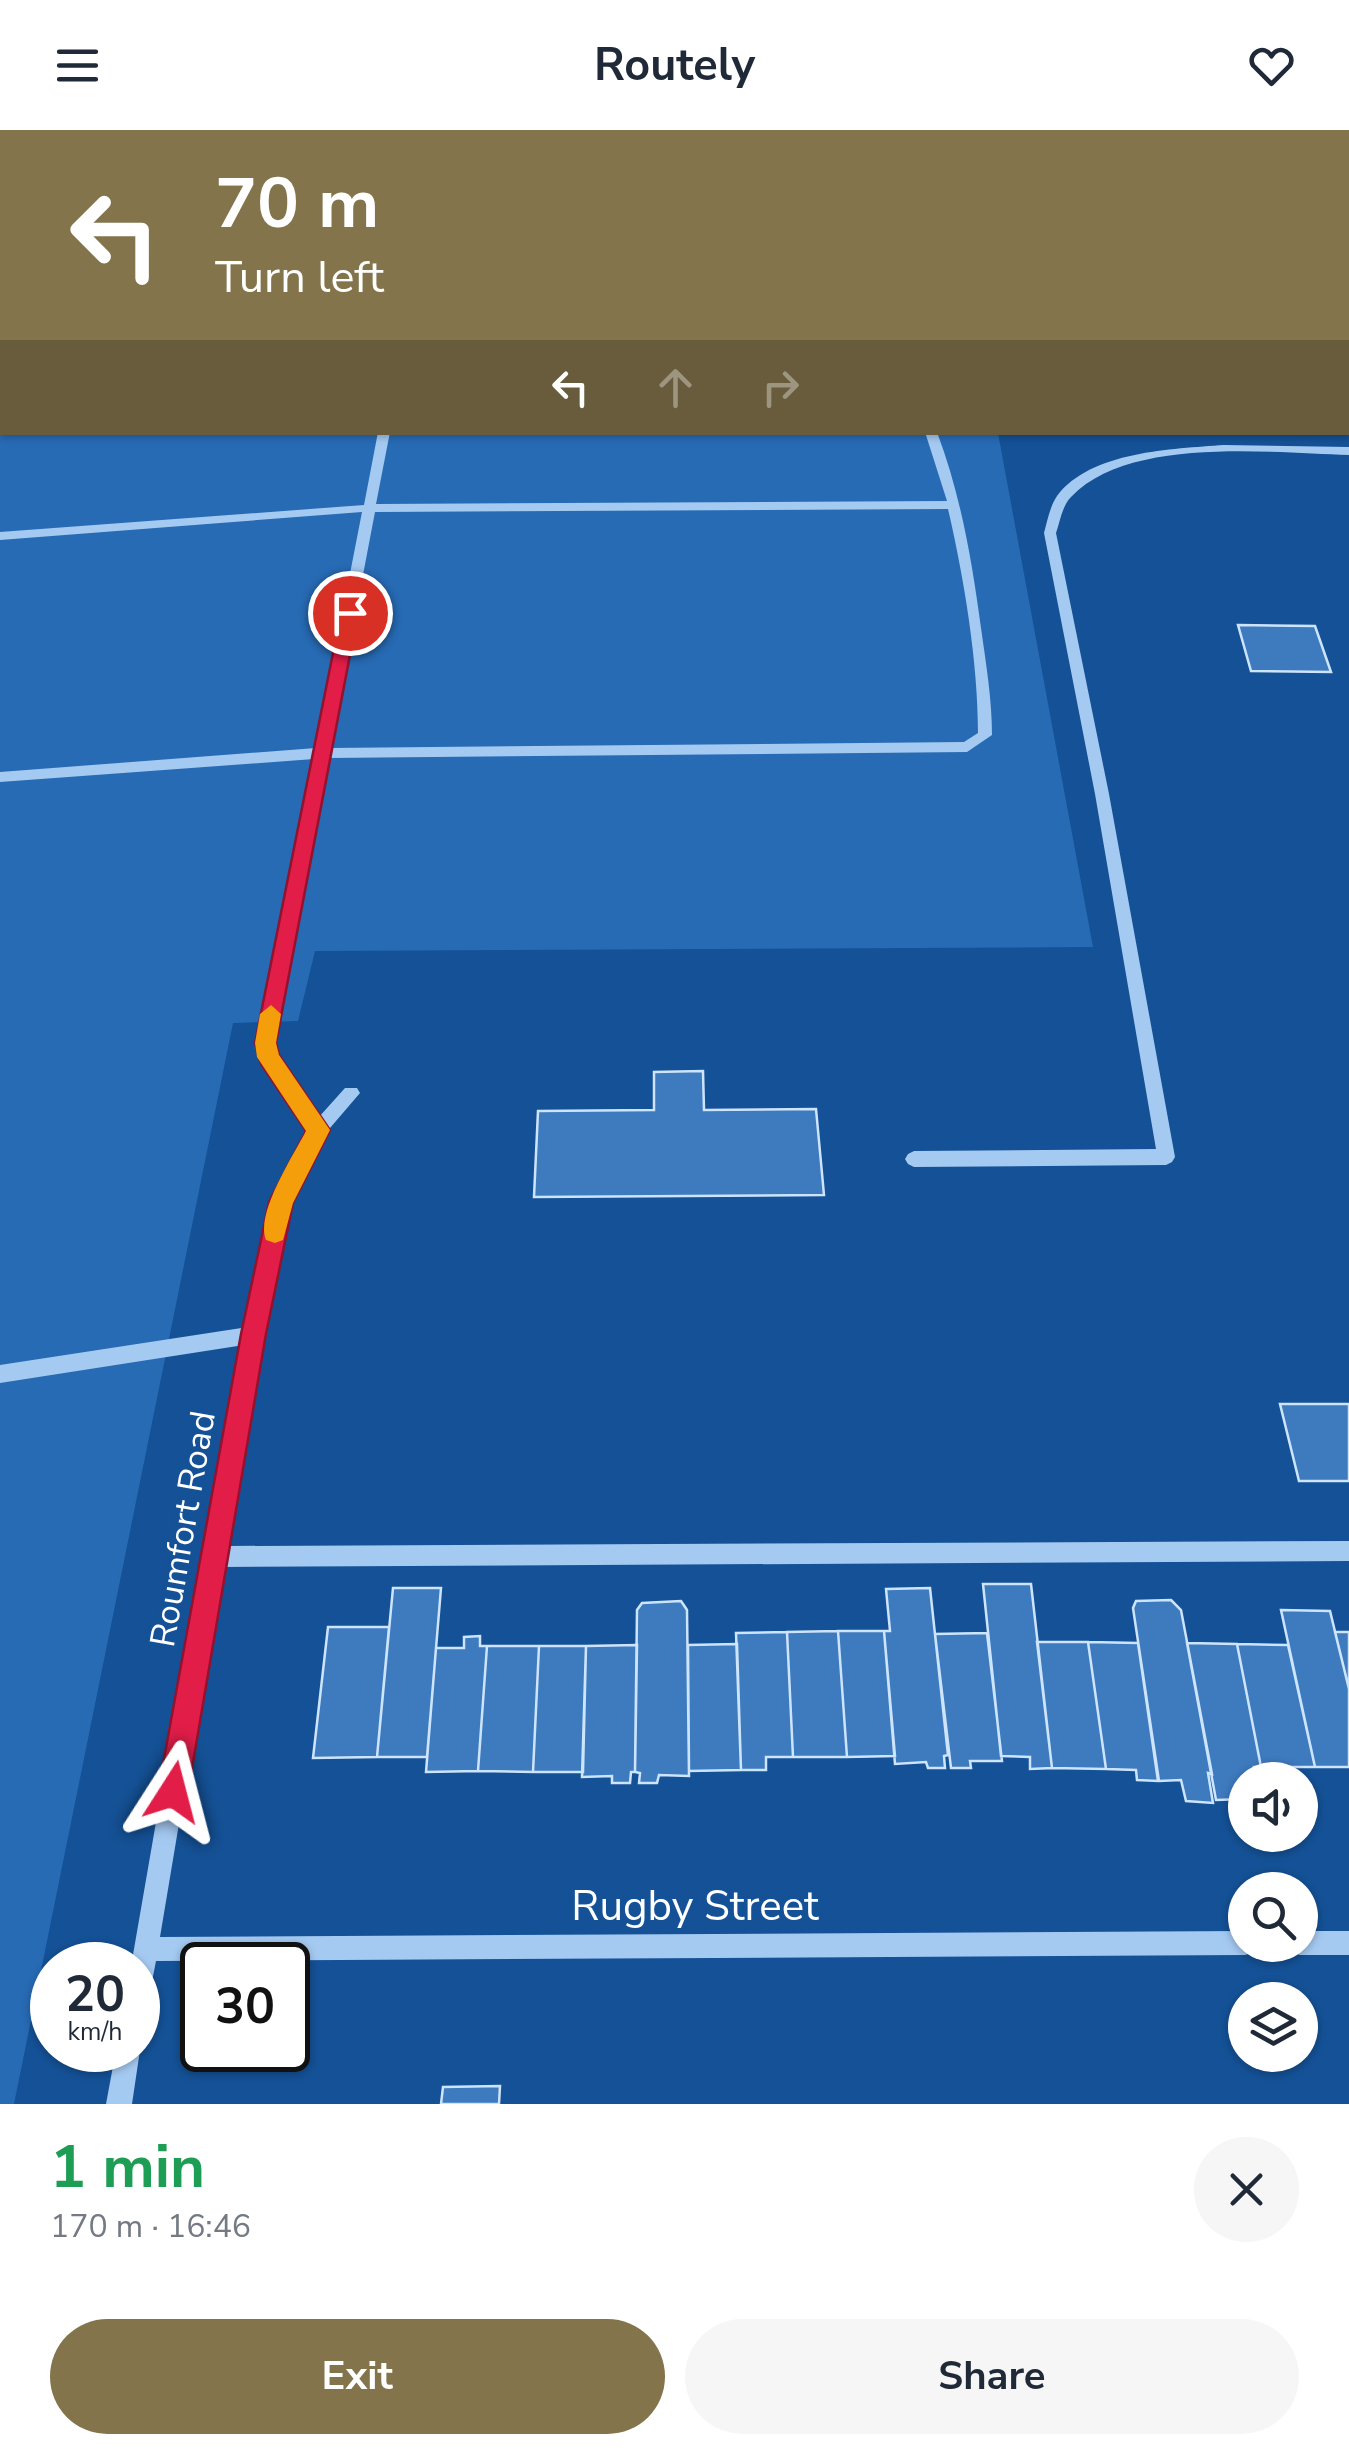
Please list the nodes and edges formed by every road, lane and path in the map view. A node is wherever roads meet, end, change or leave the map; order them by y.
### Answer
1 (383, 435) edge
2 (933, 435) edge
3 (1349, 451) edge
4 (954, 505) junction
5 (371, 508) junction
6 (0, 536) edge
7 (321, 752) junction
8 (0, 777) edge
9 (351, 1093) dead end
10 (318, 1130) junction
11 (914, 1158) dead end
12 (253, 1334) junction
13 (0, 1374) edge
14 (1349, 1551) edge
15 (213, 1557) junction
16 (147, 1942) edge
17 (1318, 1943) edge
18 (1349, 1943) edge
19 (1228, 1944) edge
20 (160, 1949) edge
21 (124, 2072) edge
22 (119, 2104) edge

1 - 5 street
2 - 4 street
3 - 11 street
4 - 5 street
4 - 7 street
5 - 6 street
5 - 7 street
7 - 8 street
7 - 10 street
9 - 10 street, Roumfort Road
10 - 12 street, Roumfort Road
12 - 13 street
12 - 15 street, Roumfort Road
14 - 15 street
15 - 16 street, Roumfort Road
17 - 18 street
19 - 20 street, Rugby Street
21 - 22 street

